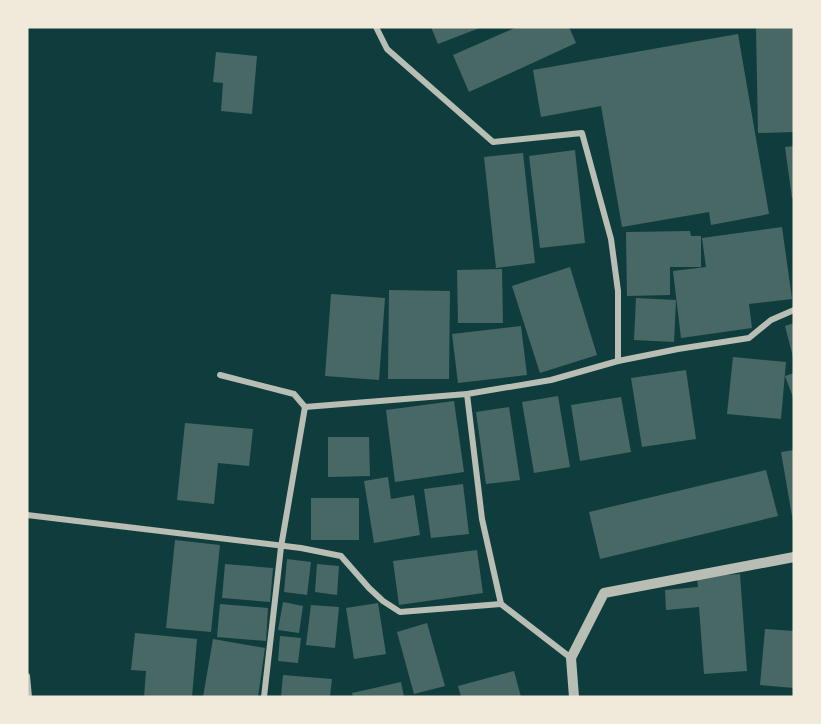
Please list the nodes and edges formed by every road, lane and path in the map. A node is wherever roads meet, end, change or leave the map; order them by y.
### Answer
1 (376, 27) edge
2 (794, 310) edge
3 (618, 361) junction
4 (220, 375) dead end
5 (467, 394) junction
6 (305, 406) junction
7 (27, 515) edge
8 (281, 547) junction
9 (794, 557) edge
10 (501, 604) junction
11 (571, 658) junction
12 (27, 676) edge
13 (29, 697) edge
14 (264, 697) edge
15 (574, 697) edge

1 - 3 street
2 - 3 street
3 - 5 street
4 - 6 street
5 - 6 street
5 - 10 street
6 - 8 street
7 - 8 street
8 - 10 street
8 - 14 street
9 - 11 street
10 - 11 street
11 - 15 street
12 - 13 street

